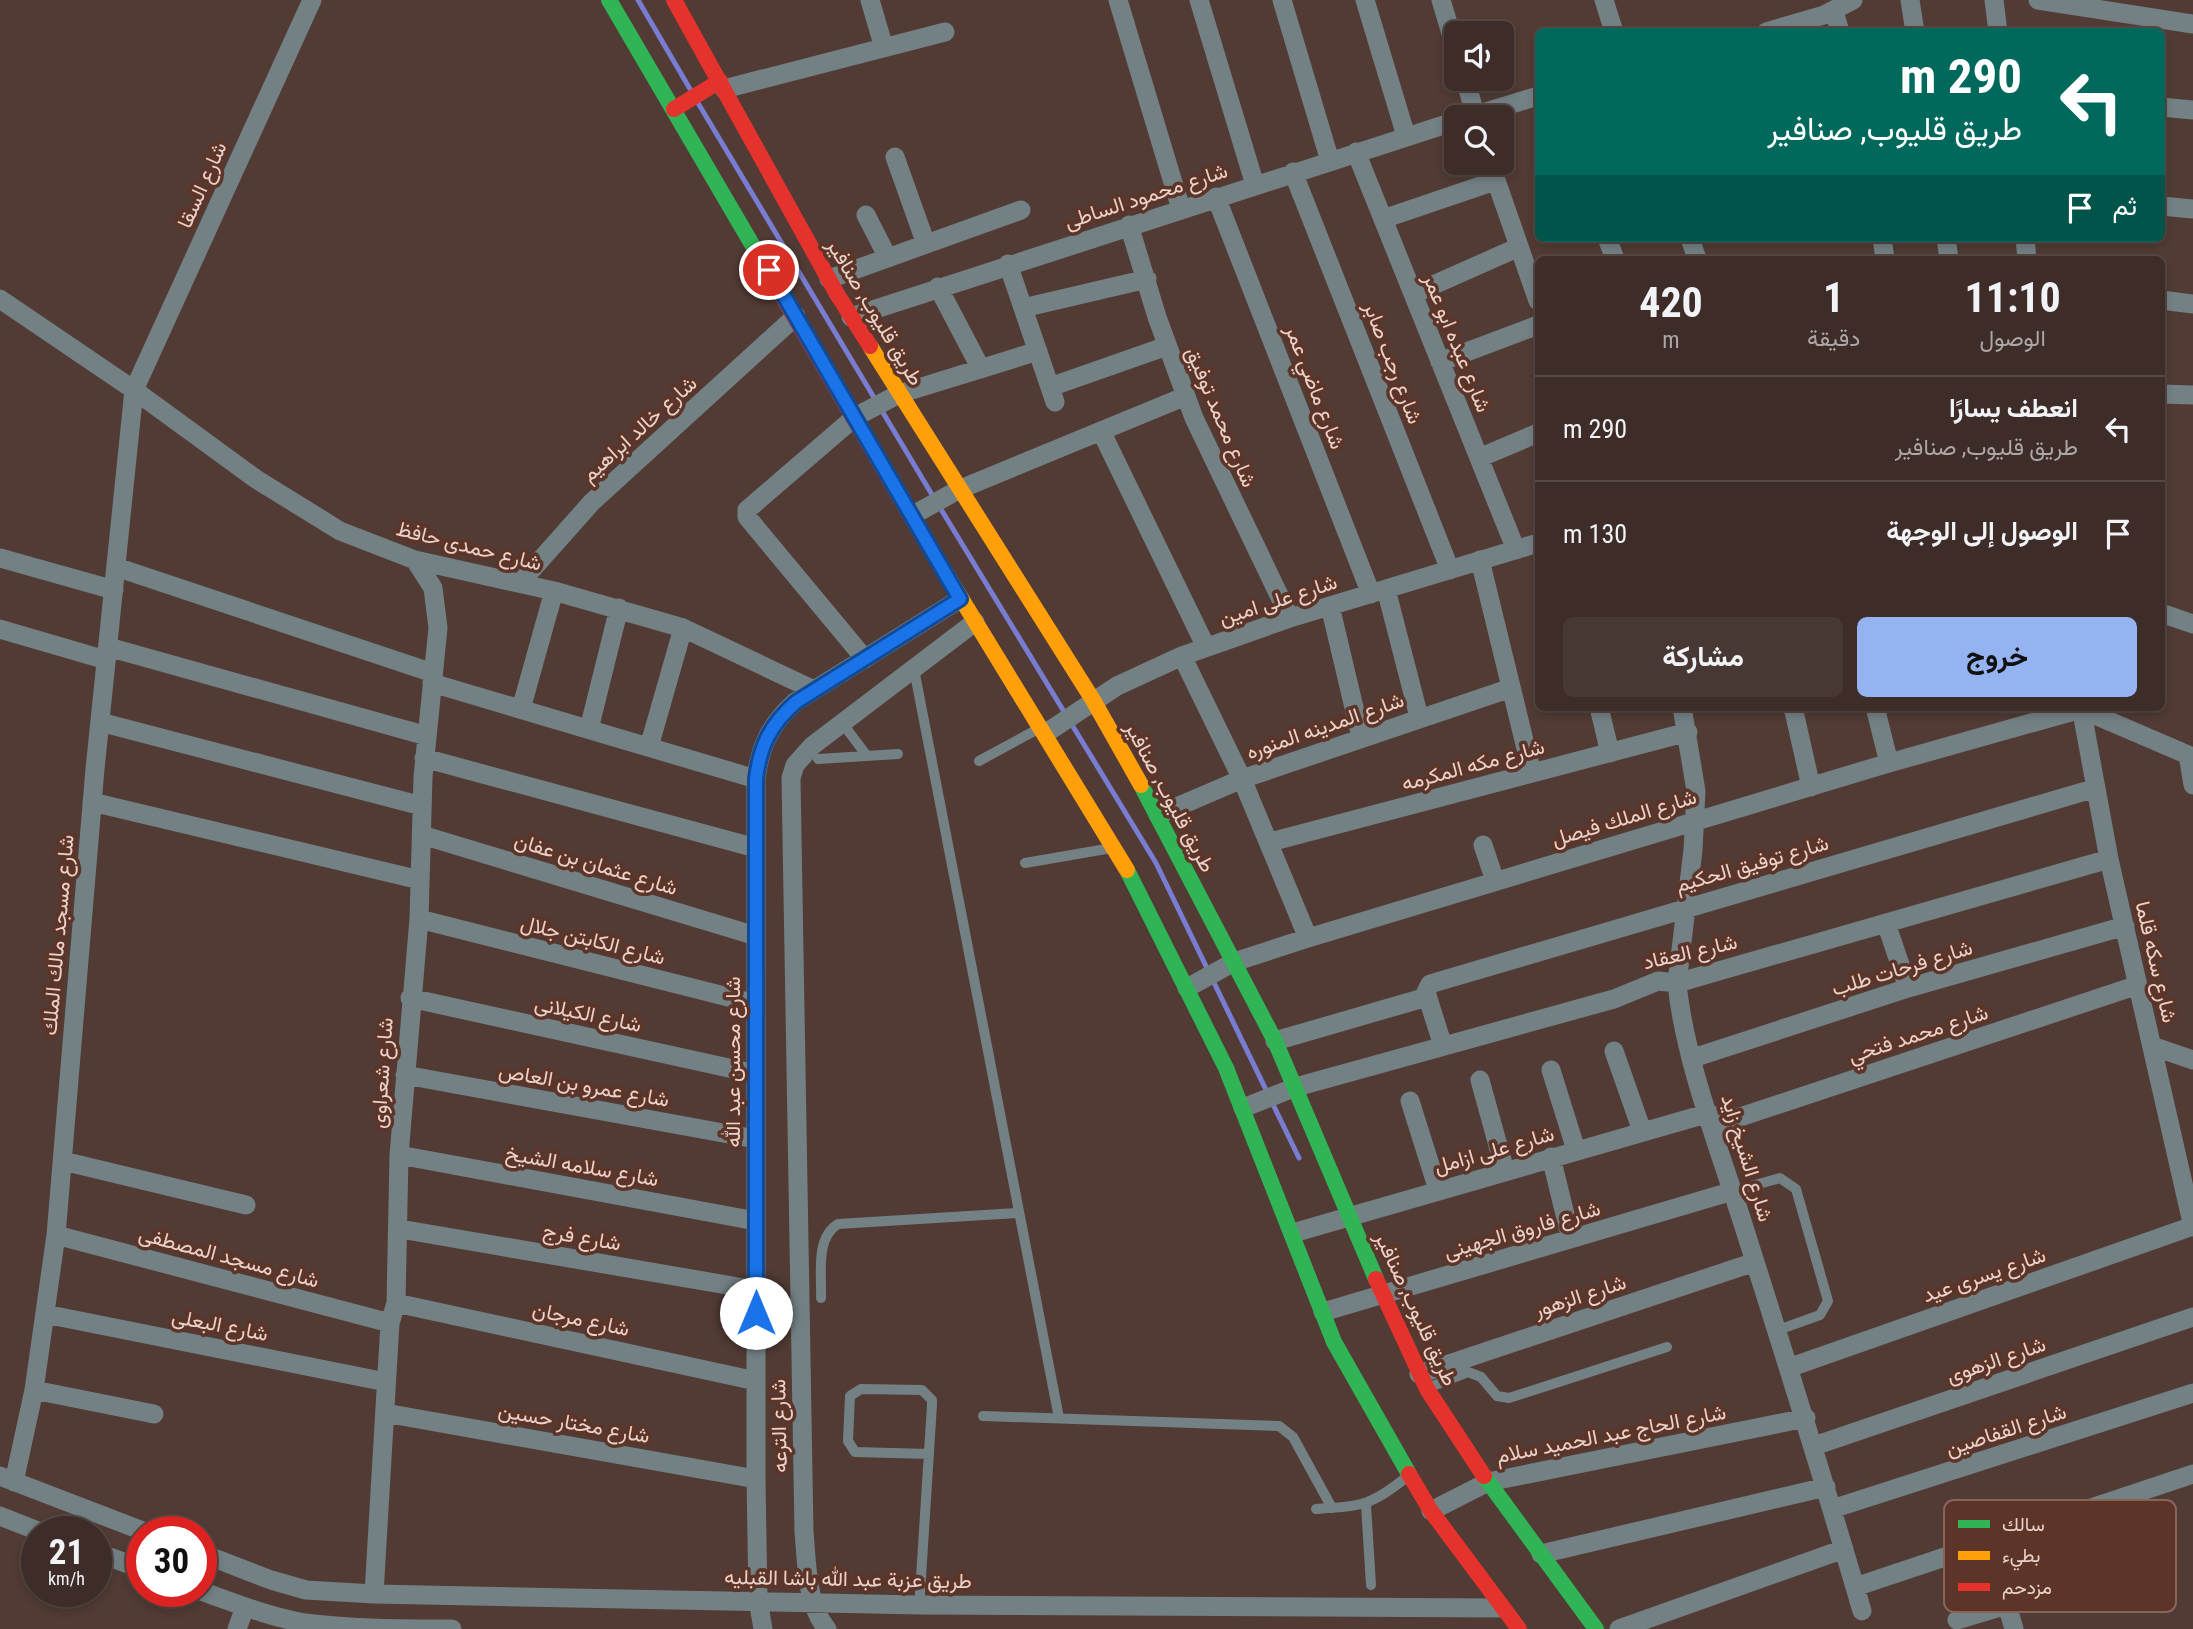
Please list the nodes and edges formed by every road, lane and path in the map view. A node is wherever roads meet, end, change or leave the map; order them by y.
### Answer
1 (312, 0) edge
2 (674, 0) edge
3 (870, 0) edge
4 (1118, 0) edge
5 (1199, 0) edge
6 (1282, 0) edge
7 (1365, 0) edge
8 (1441, 0) edge
9 (1604, 0) edge
10 (1853, 0) edge
11 (1910, 0) edge
12 (1994, 0) edge
13 (2038, 0) edge
14 (612, 1) edge
15 (1834, 11) junction
16 (1447, 21) edge
17 (2193, 24) edge
18 (1613, 28) edge
19 (1779, 28) edge
20 (1839, 28) edge
21 (1914, 28) edge
22 (1998, 28) edge
23 (944, 32) dead end
24 (884, 48) junction
25 (722, 85) junction
26 (1535, 97) edge
27 (1510, 105) edge
28 (2165, 107) edge
29 (674, 109) junction
30 (2193, 110) edge
31 (1444, 125) edge
32 (1406, 136) junction
33 (1356, 152) junction
34 (895, 157) dead end
35 (1330, 161) junction
36 (1293, 172) junction
37 (1485, 175) edge
38 (1493, 175) edge
39 (1255, 185) junction
40 (1216, 197) junction
41 (2165, 206) edge
42 (1181, 209) junction
43 (2193, 209) edge
44 (1021, 210) dead end
45 (866, 215) dead end
46 (1383, 219) junction
47 (1129, 225) junction
48 (926, 244) junction
49 (1519, 247) junction
50 (888, 258) junction
51 (1007, 264) junction
52 (1147, 279) junction
53 (938, 287) junction
54 (831, 291) junction
55 (1535, 292) edge
56 (1413, 294) junction
57 (0, 299) edge
58 (2165, 300) edge
59 (2193, 304) edge
60 (1023, 308) junction
61 (801, 313) junction
62 (851, 317) junction
63 (1535, 326) edge
64 (1167, 346) junction
65 (1038, 351) junction
66 (1440, 362) junction
67 (981, 369) junction
68 (134, 390) junction
69 (899, 394) junction
70 (2165, 394) edge
71 (2193, 395) edge
72 (1186, 396) junction
73 (855, 417) junction
74 (1101, 431) junction
75 (1535, 434) edge
76 (1479, 458) junction
77 (958, 490) junction
78 (913, 515) junction
79 (1535, 544) edge
80 (1516, 550) junction
81 (0, 558) edge
82 (415, 560) junction
83 (1480, 560) junction
84 (116, 567) junction
85 (1450, 570) junction
86 (520, 583) junction
87 (114, 590) junction
88 (554, 590) junction
89 (1378, 592) junction
90 (960, 599) junction
91 (1330, 606) junction
92 (619, 608) junction
93 (2165, 614) edge
94 (1290, 618) junction
95 (975, 622) junction
96 (2193, 624) edge
97 (683, 628) junction
98 (0, 629) edge
99 (1206, 647) junction
100 (107, 653) junction
101 (1182, 656) junction
102 (865, 659) junction
103 (914, 669) junction
104 (432, 678) junction
105 (1511, 688) junction
106 (814, 690) junction
107 (1093, 700) junction
108 (521, 709) junction
109 (1600, 711) edge
110 (1683, 711) edge
111 (1794, 711) edge
112 (1876, 711) edge
113 (2071, 711) edge
114 (2082, 711) edge
115 (2088, 711) edge
116 (1419, 717) junction
117 (100, 722) junction
118 (843, 724) junction
119 (589, 729) junction
120 (1044, 730) junction
121 (1688, 732) junction
122 (427, 736) junction
123 (1361, 737) junction
124 (649, 747) junction
125 (1610, 752) junction
126 (898, 754) dead end
127 (867, 756) junction
128 (2190, 756) edge
129 (424, 758) junction
130 (818, 759) dead end
131 (979, 761) dead end
132 (1889, 763) junction
133 (1532, 773) junction
134 (756, 779) junction
135 (1242, 779) junction
136 (2193, 785) edge
137 (1811, 787) junction
138 (2096, 788) junction
139 (92, 802) junction
140 (422, 806) junction
141 (1158, 816) junction
142 (1695, 820) junction
143 (422, 835) junction
144 (1270, 842) junction
145 (1483, 845) dead end
146 (1116, 847) junction
147 (756, 848) junction
148 (2109, 859) junction
149 (1025, 863) dead end
150 (420, 880) junction
151 (1495, 881) junction
152 (1686, 907) junction
153 (419, 919) junction
154 (1886, 923) junction
155 (2125, 926) junction
156 (756, 936) junction
157 (1308, 938) junction
158 (1234, 962) junction
159 (1677, 983) junction
160 (2138, 985) junction
161 (1187, 988) junction
162 (1908, 988) junction
163 (1427, 994) junction
164 (410, 998) junction
165 (756, 1004) junction
166 (1275, 1041) junction
167 (1443, 1046) junction
168 (2152, 1046) junction
169 (1614, 1051) dead end
170 (1693, 1058) junction
171 (2193, 1060) edge
172 (1551, 1070) dead end
173 (756, 1074) junction
174 (405, 1075) junction
175 (1480, 1080) dead end
176 (1296, 1087) junction
177 (1410, 1101) dead end
178 (1243, 1108) junction
179 (1711, 1119) junction
180 (1642, 1131) junction
181 (756, 1139) junction
182 (1576, 1150) junction
183 (399, 1155) junction
184 (1551, 1157) junction
185 (63, 1161) junction
186 (1505, 1171) junction
187 (1438, 1190) junction
188 (1733, 1191) junction
189 (246, 1205) dead end
190 (1017, 1213) junction
191 (1350, 1215) junction
192 (756, 1221) junction
193 (2193, 1226) edge
194 (400, 1228) junction
195 (1293, 1233) junction
196 (56, 1235) junction
197 (1572, 1239) junction
198 (1755, 1262) junction
199 (756, 1290) junction
200 (1383, 1294) junction
201 (821, 1298) dead end
202 (396, 1303) junction
203 (1323, 1312) junction
204 (45, 1314) junction
205 (2193, 1317) edge
206 (390, 1323) junction
207 (1778, 1330) junction
208 (1667, 1347) dead end
209 (1790, 1367) junction
210 (756, 1381) junction
211 (1423, 1381) junction
212 (386, 1382) junction
213 (34, 1390) junction
214 (2193, 1393) edge
215 (385, 1413) junction
216 (154, 1414) dead end
217 (983, 1416) dead end
218 (1059, 1418) junction
219 (1806, 1418) junction
220 (1814, 1446) junction
221 (929, 1454) junction
222 (2193, 1474) edge
223 (1408, 1476) junction
224 (7, 1479) edge
225 (756, 1479) junction
226 (1488, 1482) junction
227 (1826, 1487) junction
228 (2115, 1500) edge
229 (1366, 1504) junction
230 (1332, 1508) junction
231 (1316, 1509) dead end
232 (1832, 1510) junction
233 (1431, 1511) junction
234 (0, 1516) edge
235 (21, 1524) edge
236 (126, 1524) edge
237 (1844, 1549) junction
238 (1541, 1554) junction
239 (1944, 1557) edge
240 (217, 1559) edge
241 (1371, 1585) dead end
242 (1855, 1587) junction
243 (306, 1590) junction
244 (374, 1594) junction
245 (217, 1596) edge
246 (758, 1600) junction
247 (814, 1603) junction
248 (920, 1605) junction
249 (245, 1606) junction
250 (1500, 1608) junction
251 (1862, 1611) dead end
252 (1984, 1612) edge
253 (2009, 1612) edge
254 (1957, 1620) dead end
255 (303, 1626) edge
256 (237, 1629) edge
257 (452, 1629) edge
258 (763, 1629) edge
259 (827, 1629) edge
260 (1519, 1629) edge
261 (1595, 1629) edge
262 (1619, 1629) edge
263 (2014, 1629) edge

1 - 68 street, شارع السقا
2 - 25 street, طريق قليوب, صنافير
3 - 24 street
4 - 42 street
5 - 39 street
6 - 35 street
7 - 32 street
8 - 16 street
9 - 18 street
10 - 15 street
11 - 21 street
12 - 22 street
13 - 17 street
14 - 29 street
15 - 19 street
15 - 20 street
23 - 24 street
24 - 25 street
25 - 29 street
25 - 54 street, طريق قليوب, صنافير
26 - 27 street
28 - 30 street
29 - 61 street
31 - 32 street, شارع محمود الساطى
32 - 33 street, شارع محمود الساطى
33 - 35 street, شارع محمود الساطى
33 - 46 street, شارع عبده ابو عمر
34 - 48 street
35 - 36 street, شارع محمود الساطى
36 - 39 street, شارع محمود الساطى
36 - 85 street, شارع رجب صابر
37 - 46 street
38 - 49 street
39 - 40 street, شارع محمود الساطى
40 - 42 street, شارع محمود الساطى
40 - 89 street, شارع ماضي عمر
41 - 43 street
42 - 47 street, شارع محمود الساطى
44 - 48 street
45 - 50 street
46 - 56 street, شارع عبده ابو عمر
47 - 51 street, شارع محمود الساطى
47 - 52 street, شارع محمد توفيق
48 - 50 street
49 - 55 street
49 - 56 street
50 - 54 street
51 - 53 street, شارع محمود الساطى
51 - 60 street
52 - 60 street
52 - 64 street, شارع محمد توفيق
53 - 62 street, شارع محمود الساطى
53 - 67 street
54 - 62 street, طريق قليوب, صنافير
56 - 66 street, شارع عبده ابو عمر
57 - 68 street, شارع حمدى حافظ
58 - 59 street
60 - 65 street
61 - 73 street
61 - 86 street, شارع خالد ابراهيم
62 - 69 street, طريق قليوب, صنافير
63 - 66 street
64 - 65 street
64 - 72 street, شارع محمد توفيق
65 - 67 street
66 - 76 street, شارع عبده ابو عمر
67 - 69 street
68 - 82 street, شارع حمدى حافظ
68 - 84 street, شارع مسجد مالك الملك
69 - 73 street
69 - 77 street, طريق قليوب, صنافير
70 - 71 street
72 - 74 street
72 - 94 street, شارع محمد توفيق
73 - 78 street
73 - 102 street
74 - 77 street
74 - 99 street
75 - 76 street
76 - 80 street, شارع عبده ابو عمر
77 - 78 street
77 - 107 street, طريق قليوب, صنافير
78 - 90 street
79 - 80 street, شارع على امين
80 - 83 street, شارع على امين
81 - 87 street
82 - 86 street, شارع حمدى حافظ
82 - 104 street, شارع شعراوى
83 - 85 street, شارع على امين
83 - 105 street
84 - 87 street, شارع مسجد مالك الملك
84 - 104 street
85 - 89 street, شارع على امين
86 - 88 street, شارع حمدى حافظ
87 - 100 street, شارع مسجد مالك الملك
88 - 92 street, شارع حمدى حافظ
88 - 108 street
89 - 91 street, شارع على امين
89 - 116 street, شارع ماضي عمر
90 - 95 street
90 - 102 street, شارع محسن عبد الله
91 - 94 street, شارع على امين
91 - 123 street
92 - 97 street, شارع حمدى حافظ
92 - 119 street
93 - 96 street
94 - 99 street, شارع على امين
95 - 103 street, شارع الترعه
95 - 120 street
97 - 106 street, شارع حمدى حافظ
97 - 124 street
98 - 100 street
99 - 101 street, شارع على امين
100 - 117 street, شارع مسجد مالك الملك
100 - 122 street
101 - 107 street, شارع على امين
101 - 135 street
102 - 106 street, شارع محسن عبد الله
103 - 118 street, شارع الترعه
103 - 190 lane
104 - 108 street
104 - 122 street, شارع شعراوى
105 - 116 street, شارع المدينه المنوره
105 - 133 street
106 - 134 street, شارع محسن عبد الله
107 - 120 street, شارع على امين
107 - 141 street, طريق قليوب, صنافير
108 - 119 street
109 - 125 street
110 - 121 street, شارع الشيخ زايد
111 - 137 street
112 - 132 street
113 - 132 street, شارع الملك فيصل
114 - 138 street, شارع سكه قلما
115 - 128 street
116 - 123 street, شارع المدينه المنوره
117 - 139 street, شارع مسجد مالك الملك
117 - 140 street
118 - 127 lane
118 - 247 street, شارع الترعه
119 - 124 street
120 - 131 lane
120 - 146 street
121 - 125 street, شارع مكه المكرمه
121 - 142 street, شارع الشيخ زايد
122 - 129 street, شارع شعراوى
123 - 135 street, شارع المدينه المنوره
124 - 134 street
125 - 133 street, شارع مكه المكرمه
126 - 127 lane
127 - 130 lane
128 - 136 street
129 - 140 street, شارع شعراوى
129 - 147 street
132 - 137 street, شارع الملك فيصل
133 - 144 street, شارع مكه المكرمه
134 - 147 street, شارع محسن عبد الله
135 - 141 street, شارع المدينه المنوره
135 - 144 street
137 - 142 street, شارع الملك فيصل
138 - 148 street, شارع سكه قلما
138 - 152 street, شارع توفيق الحكيم
139 - 150 street
139 - 185 street, شارع مسجد مالك الملك
140 - 143 street, شارع شعراوى
141 - 158 street, طريق قليوب, صنافير
142 - 151 street, شارع الملك فيصل
142 - 152 street, شارع الشيخ زايد
143 - 150 street, شارع شعراوى
143 - 156 street, شارع عثمان بن عفان
144 - 157 street
145 - 151 street
146 - 149 lane
146 - 161 street
147 - 156 street, شارع محسن عبد الله
148 - 154 street, شارع العقاد
148 - 155 street, شارع سكه قلما
150 - 153 street, شارع شعراوى
151 - 157 street, شارع الملك فيصل
152 - 159 street, شارع الشيخ زايد
152 - 163 street, شارع توفيق الحكيم
153 - 164 street, شارع شعراوى
153 - 165 street, شارع الكابتن جلال
154 - 159 street, شارع العقاد
154 - 162 street
155 - 160 street, شارع سكه قلما
155 - 162 street, شارع فرحات طلب
156 - 165 street, شارع محسن عبد الله
157 - 158 street, شارع الملك فيصل
158 - 161 street, شارع الملك فيصل
158 - 166 street, طريق قليوب, صنافير
159 - 167 street, شارع العقاد
159 - 170 street, شارع الشيخ زايد
160 - 168 street, شارع سكه قلما
160 - 179 street, شارع محمد فتحي
161 - 178 street
162 - 170 street, شارع فرحات طلب
163 - 166 street, شارع توفيق الحكيم
163 - 167 street
164 - 173 street, شارع الكيلانى
164 - 174 street, شارع شعراوى
165 - 173 street, شارع محسن عبد الله
166 - 176 street, طريق قليوب, صنافير
167 - 176 street, شارع العقاد
168 - 171 street
168 - 193 street, شارع سكه قلما
169 - 180 street
170 - 179 street, شارع الشيخ زايد
172 - 182 street
173 - 181 street, شارع محسن عبد الله
174 - 181 street, شارع عمرو بن العاص
174 - 183 street, شارع شعراوى
175 - 186 street
176 - 178 street, شارع العقاد
176 - 191 street, طريق قليوب, صنافير
177 - 187 street
178 - 195 street
179 - 180 street, شارع على ازامل
179 - 188 street, شارع الشيخ زايد
180 - 182 street, شارع على ازامل
181 - 192 street, شارع محسن عبد الله
182 - 184 street, شارع على ازامل
183 - 192 street, شارع سلامه الشيخ
183 - 194 street, شارع شعراوى
184 - 186 street, شارع على ازامل
184 - 197 street
185 - 189 street
185 - 196 street, شارع مسجد مالك الملك
186 - 187 street, شارع على ازامل
187 - 191 street, شارع على ازامل
188 - 197 street, شارع فاروق الجهينى
188 - 198 street, شارع الشيخ زايد
188 - 207 lane
190 - 201 lane
190 - 218 lane
191 - 195 street, شارع على ازامل
191 - 200 street, طريق قليوب, صنافير
192 - 199 street, شارع محسن عبد الله
193 - 209 street, شارع يسرى عيد
194 - 199 street, شارع فرج
194 - 202 street, شارع شعراوى
195 - 203 street
196 - 204 street, شارع مسجد مالك الملك
196 - 206 street, شارع مسجد المصطفى
197 - 200 street, شارع فاروق الجهينى
198 - 207 street, شارع الشيخ زايد
198 - 211 street, شارع الزهور
199 - 210 street, شارع محسن عبد الله
200 - 203 street, شارع فاروق الجهينى
200 - 211 street, طريق قليوب, صنافير
202 - 206 street, شارع شعراوى
202 - 210 street, شارع مرجان
203 - 223 street
204 - 212 street, شارع البعلى
204 - 213 street, شارع مسجد مالك الملك
205 - 220 street, شارع الزهوى
206 - 212 street, شارع شعراوى
207 - 209 street, شارع الشيخ زايد
208 - 211 lane
209 - 219 street, شارع الشيخ زايد
210 - 225 street, شارع محسن عبد الله
211 - 226 street, طريق قليوب, صنافير
212 - 215 street, شارع شعراوى
213 - 216 street
213 - 224 street, شارع مسجد مالك الملك
214 - 232 street, شارع القفاصين
215 - 225 street, شارع مختار حسين
215 - 244 street, شارع شعراوى
217 - 218 lane
218 - 230 lane
219 - 220 street, شارع الشيخ زايد
219 - 226 street, شارع الحاج عبد الحميد سلام
220 - 227 street, شارع الشيخ زايد
221 - 221 lane
221 - 248 lane
222 - 228 street
223 - 229 lane
223 - 233 street
224 - 236 street
225 - 246 street, شارع محسن عبد الله
226 - 233 street, شارع الحاج عبد الحميد سلام
226 - 238 street, طريق قليوب, صنافير
227 - 232 street, شارع الشيخ زايد
227 - 238 street
229 - 230 lane
229 - 241 lane
230 - 231 lane
232 - 237 street, شارع الشيخ زايد
233 - 250 street
234 - 235 street
237 - 242 street, شارع الشيخ زايد
237 - 262 street
238 - 261 street, طريق قليوب, صنافير
239 - 242 street
240 - 243 street, طريق عزبة عبد الله باشا القبليه
242 - 251 street, شارع الشيخ زايد
243 - 244 street, طريق عزبة عبد الله باشا القبليه
243 - 255 street
244 - 246 street, طريق عزبة عبد الله باشا القبليه
245 - 249 street
246 - 247 street, طريق عزبة عبد الله باشا القبليه
246 - 258 street, شارع محسن عبد الله
247 - 248 street, طريق عزبة عبد الله باشا القبليه
247 - 259 street, شارع الترعه
248 - 250 street, طريق عزبة عبد الله باشا القبليه
249 - 255 street
249 - 256 street
250 - 260 street
252 - 254 street
253 - 263 street
255 - 257 street

